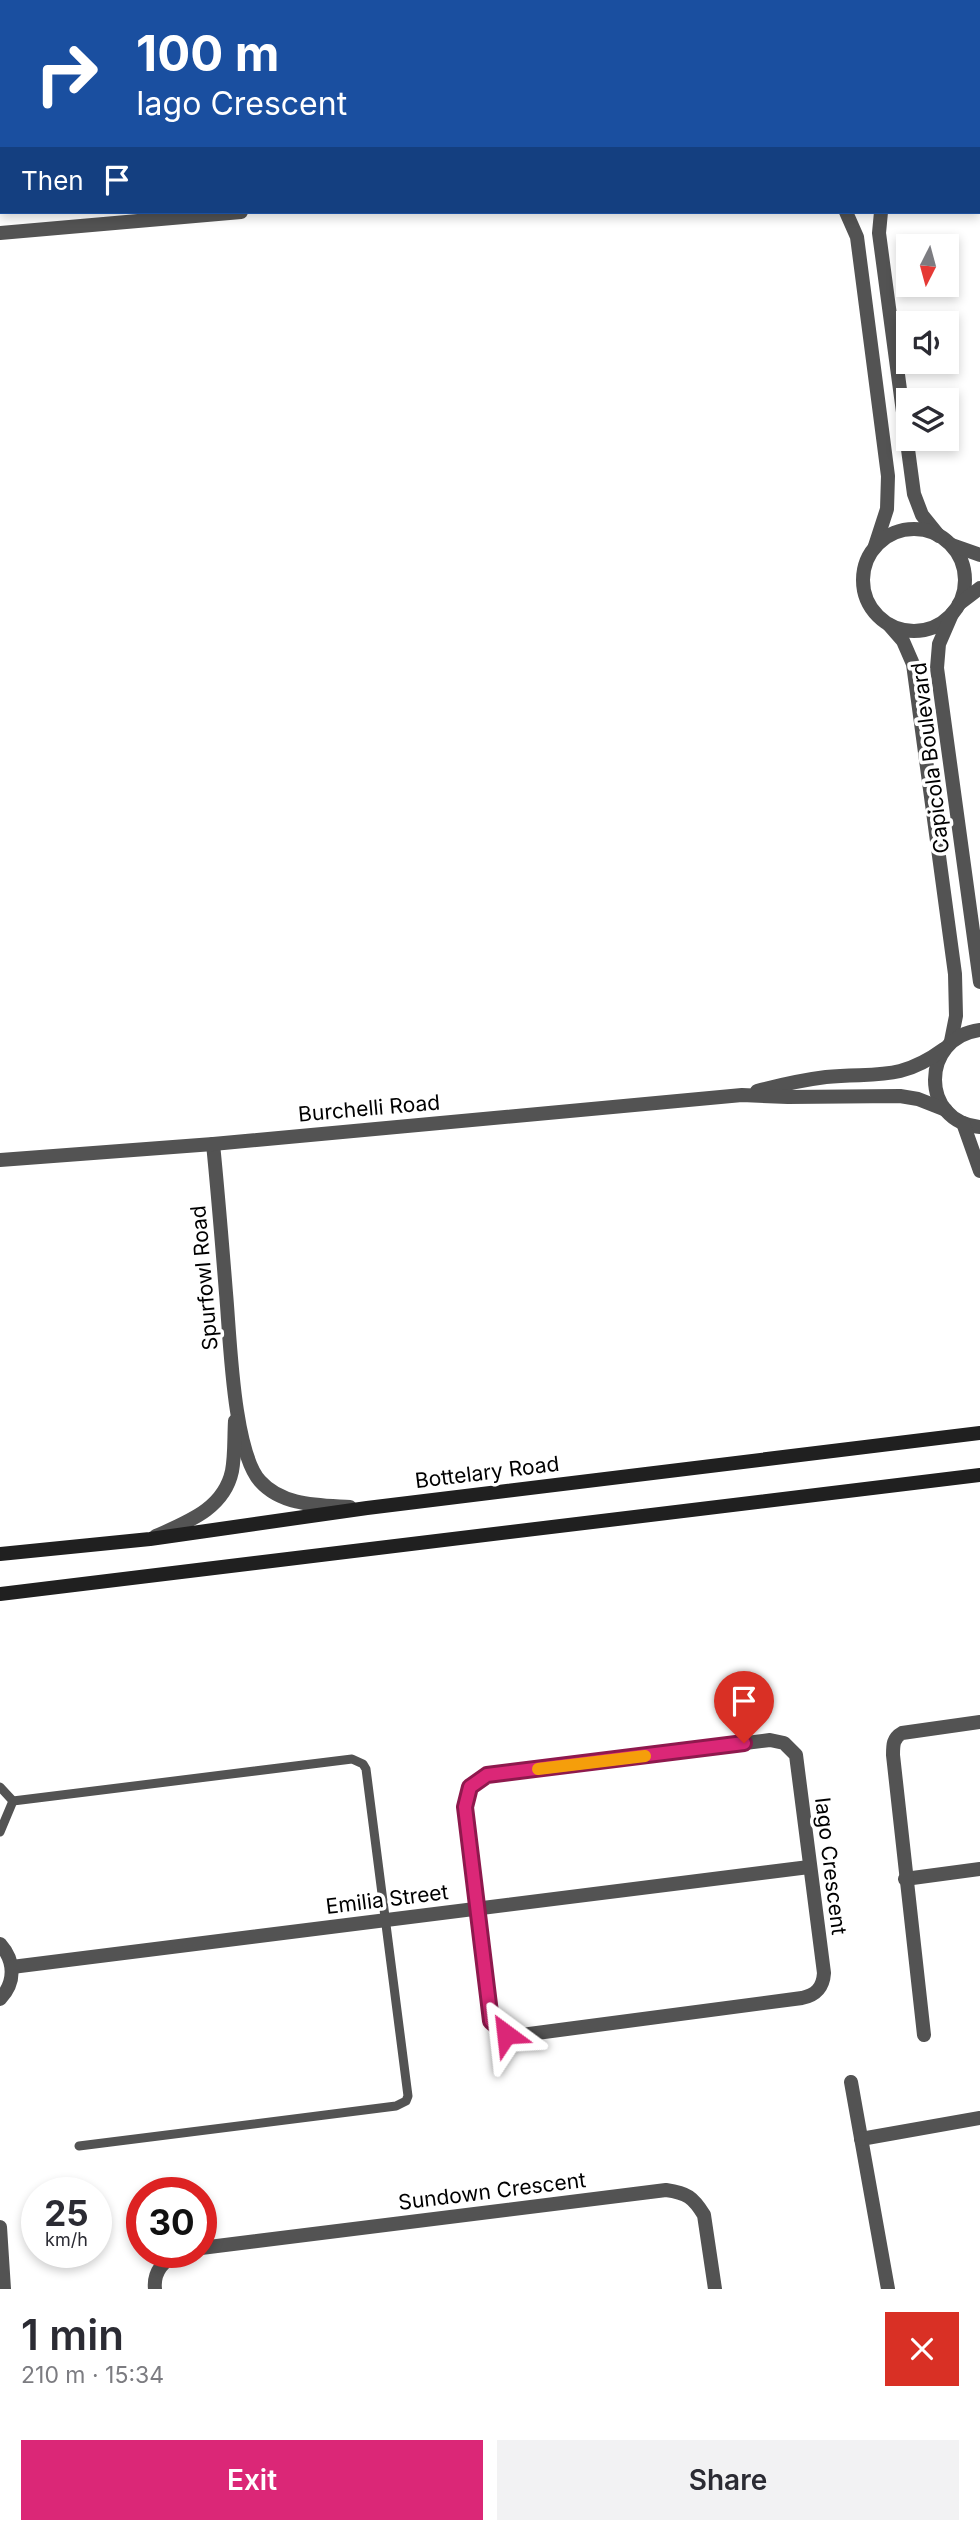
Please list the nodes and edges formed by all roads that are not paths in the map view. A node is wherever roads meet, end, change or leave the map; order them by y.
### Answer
1 (218, 214) edge
2 (847, 214) edge
3 (881, 214) edge
4 (0, 233) edge
5 (944, 539) junction
6 (876, 546) junction
7 (980, 555) edge
8 (980, 588) edge
9 (955, 609) junction
10 (889, 625) junction
11 (980, 982) edge
12 (980, 1030) edge
13 (948, 1045) junction
14 (742, 1095) junction
15 (946, 1110) junction
16 (963, 1123) junction
17 (980, 1127) edge
18 (214, 1144) junction
19 (0, 1160) edge
20 (980, 1171) edge
21 (236, 1409) junction
22 (980, 1433) edge
23 (980, 1475) edge
24 (367, 1508) junction
25 (150, 1539) junction
26 (0, 1554) edge
27 (0, 1594) edge
28 (980, 1722) edge
29 (0, 1787) edge
30 (13, 1801) junction
31 (0, 1832) edge
32 (809, 1867) junction
33 (980, 1869) edge
34 (905, 1879) junction
35 (478, 1908) junction
36 (384, 1921) junction
37 (0, 1944) edge
38 (12, 1967) junction
39 (0, 1999) edge
40 (924, 2035) dead end
41 (850, 2082) dead end
42 (980, 2118) edge
43 (861, 2139) junction
44 (79, 2146) dead end
45 (0, 2227) edge
46 (217, 2246) edge
47 (159, 2268) edge
48 (6, 2287) edge
49 (155, 2289) edge
50 (715, 2289) edge
51 (888, 2289) edge

1 - 4 street
2 - 6 street
3 - 5 street
5 - 6 street
5 - 7 street
5 - 9 street
6 - 10 street
8 - 9 street
9 - 10 street
9 - 11 street, Capicola Boulevard
10 - 13 street, Capicola Boulevard
12 - 13 street, Burchelli Road
13 - 14 street, Burchelli Road
13 - 15 street, Capicola Boulevard
14 - 15 street, Burchelli Road
14 - 18 street, Burchelli Road
15 - 16 street, Burchelli Road
16 - 17 street
16 - 20 street
18 - 19 street, Burchelli Road
18 - 21 street, Spurfowl Road
21 - 24 street, Spurfowl Road
21 - 25 street, Spurfowl Road
22 - 24 main road, Bottelary Road
23 - 27 main road
24 - 25 main road, Bottelary Road
25 - 26 main road, Bottelary Road
28 - 34 street
29 - 30 lane
30 - 31 lane
30 - 36 lane
32 - 35 street, Emilia Street
32 - 35 street, Iago Crescent
32 - 35 street, Iago Crescent
33 - 34 street
34 - 40 street
35 - 36 street, Emilia Street
36 - 38 street, Emilia Street
36 - 44 lane
37 - 38 street
38 - 39 street
41 - 43 street
42 - 43 street
43 - 51 street
45 - 48 street
46 - 50 street, Sundown Crescent
47 - 49 street

